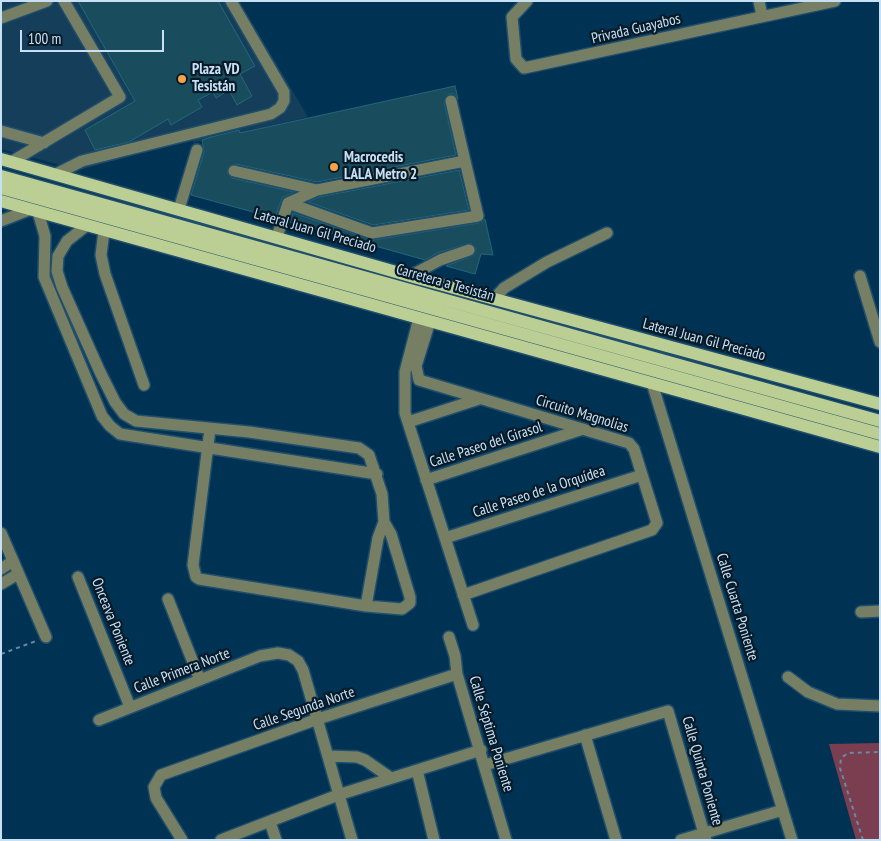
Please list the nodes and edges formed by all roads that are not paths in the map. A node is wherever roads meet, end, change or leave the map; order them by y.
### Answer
1 (47, 1) edge
2 (64, 1) edge
3 (231, 1) edge
4 (527, 1) edge
5 (759, 1) edge
6 (831, 2) edge
7 (762, 16) junction
8 (1, 18) edge
9 (452, 101) dead end
10 (1, 131) edge
11 (44, 143) junction
12 (197, 150) dead end
13 (6, 160) edge
14 (465, 161) junction
15 (234, 171) dead end
16 (56, 174) junction
17 (1, 176) edge
18 (317, 190) junction
19 (4, 191) edge
20 (1, 201) edge
21 (288, 203) junction
22 (179, 210) junction
23 (34, 211) junction
24 (1, 221) edge
25 (86, 226) junction
26 (104, 231) junction
27 (607, 233) dead end
28 (277, 237) junction
29 (468, 250) dead end
30 (410, 276) junction
31 (860, 276) dead end
32 (494, 299) junction
33 (522, 307) junction
34 (562, 318) junction
35 (424, 320) junction
36 (526, 328) junction
37 (549, 335) junction
38 (880, 342) edge
39 (511, 344) junction
40 (552, 356) junction
41 (652, 384) junction
42 (144, 385) dead end
43 (479, 399) junction
44 (880, 404) edge
45 (880, 421) edge
46 (408, 422) junction
47 (583, 429) junction
48 (210, 430) junction
49 (880, 434) edge
50 (880, 447) edge
51 (207, 448) junction
52 (377, 474) junction
53 (642, 475) junction
54 (426, 480) junction
55 (384, 522) junction
56 (1, 534) edge
57 (445, 538) junction
58 (13, 561) junction
59 (1, 569) edge
60 (18, 574) junction
61 (78, 577) dead end
62 (1, 584) edge
63 (464, 596) junction
64 (168, 599) dead end
65 (366, 606) junction
66 (880, 610) edge
67 (861, 612) dead end
68 (473, 624) dead end
69 (46, 637) road end
70 (449, 637) dead end
71 (457, 674) junction
72 (788, 677) dead end
73 (200, 680) junction
74 (880, 706) edge
75 (130, 707) junction
76 (318, 719) junction
77 (99, 720) dead end
78 (585, 735) junction
79 (480, 750) junction
80 (328, 756) junction
81 (485, 764) junction
82 (417, 770) junction
83 (391, 778) junction
84 (338, 795) junction
85 (783, 810) junction
86 (270, 822) junction
87 (705, 836) edge
88 (182, 840) edge
89 (221, 840) edge
90 (276, 840) edge
91 (352, 840) edge
92 (434, 840) edge
93 (506, 840) edge
94 (616, 840) edge
95 (681, 840) edge
96 (792, 840) edge

1 - 8 street
2 - 11 street
3 - 16 street
4 - 7 street, Privada Guayabos
5 - 7 street
6 - 7 street, Privada Guayabos
9 - 14 street
10 - 11 street
11 - 13 street
12 - 22 street
13 - 16 main road, Lateral Juan Gil Preciado
14 - 18 street
14 - 21 street
15 - 18 street
16 - 22 main road, Lateral Juan Gil Preciado
17 - 36 main road, Carretera a Tesistán
18 - 21 street
19 - 36 main road, Carretera a Tesistán
20 - 23 main road
21 - 28 street
22 - 28 main road, Lateral Juan Gil Preciado
23 - 24 street
23 - 25 main road
23 - 51 street
25 - 26 main road
25 - 48 street
26 - 35 main road
26 - 42 street
27 - 32 street
28 - 30 main road, Lateral Juan Gil Preciado
29 - 30 street
30 - 32 main road, Lateral Juan Gil Preciado
31 - 38 street
32 - 33 main road, Lateral Juan Gil Preciado
33 - 34 main road, Lateral Juan Gil Preciado
33 - 36 main road
34 - 37 main road
34 - 44 main road, Lateral Juan Gil Preciado
35 - 39 main road
35 - 43 street, Circuito Magnolias
35 - 46 street
36 - 37 main road, Carretera a Tesistán
36 - 39 main road
37 - 40 main road
37 - 45 main road, Carretera a Tesistán
37 - 49 main road, Carretera a Tesistán
39 - 40 main road
40 - 41 main road
41 - 50 main road
41 - 85 street, Calle Cuarta Poniente
43 - 46 street
43 - 47 street, Circuito Magnolias
46 - 54 street
47 - 53 street, Circuito Magnolias
47 - 54 street, Calle Paseo del Girasol
48 - 51 street
48 - 52 street
51 - 52 street
51 - 65 street
52 - 55 street
53 - 57 street, Calle Paseo de la Orquídea
53 - 63 street, Circuito Magnolias
54 - 57 street
55 - 65 street
55 - 65 street
56 - 58 street
57 - 63 street
58 - 59 street
58 - 60 street
60 - 62 street
60 - 69 street
61 - 75 street, Onceava Poniente
63 - 68 street
64 - 73 street
66 - 67 street
70 - 71 street, Calle Séptima Poniente
71 - 76 street, Calle Segunda Norte
71 - 79 street, Calle Séptima Poniente
72 - 74 street
73 - 75 street, Calle Primera Norte
73 - 76 street, Calle Primera Norte
75 - 77 street, Calle Primera Norte
76 - 80 street
76 - 88 street, Calle Segunda Norte
78 - 81 street
78 - 87 street, Calle Quinta Poniente
78 - 94 street
79 - 81 street, Calle Séptima Poniente
79 - 82 street
80 - 83 street
80 - 84 street
81 - 93 street, Calle Séptima Poniente
82 - 83 street
82 - 92 street
83 - 84 street
84 - 86 street
84 - 91 street
85 - 87 street
85 - 96 street, Calle Cuarta Poniente
86 - 89 street
86 - 90 street
87 - 95 street

